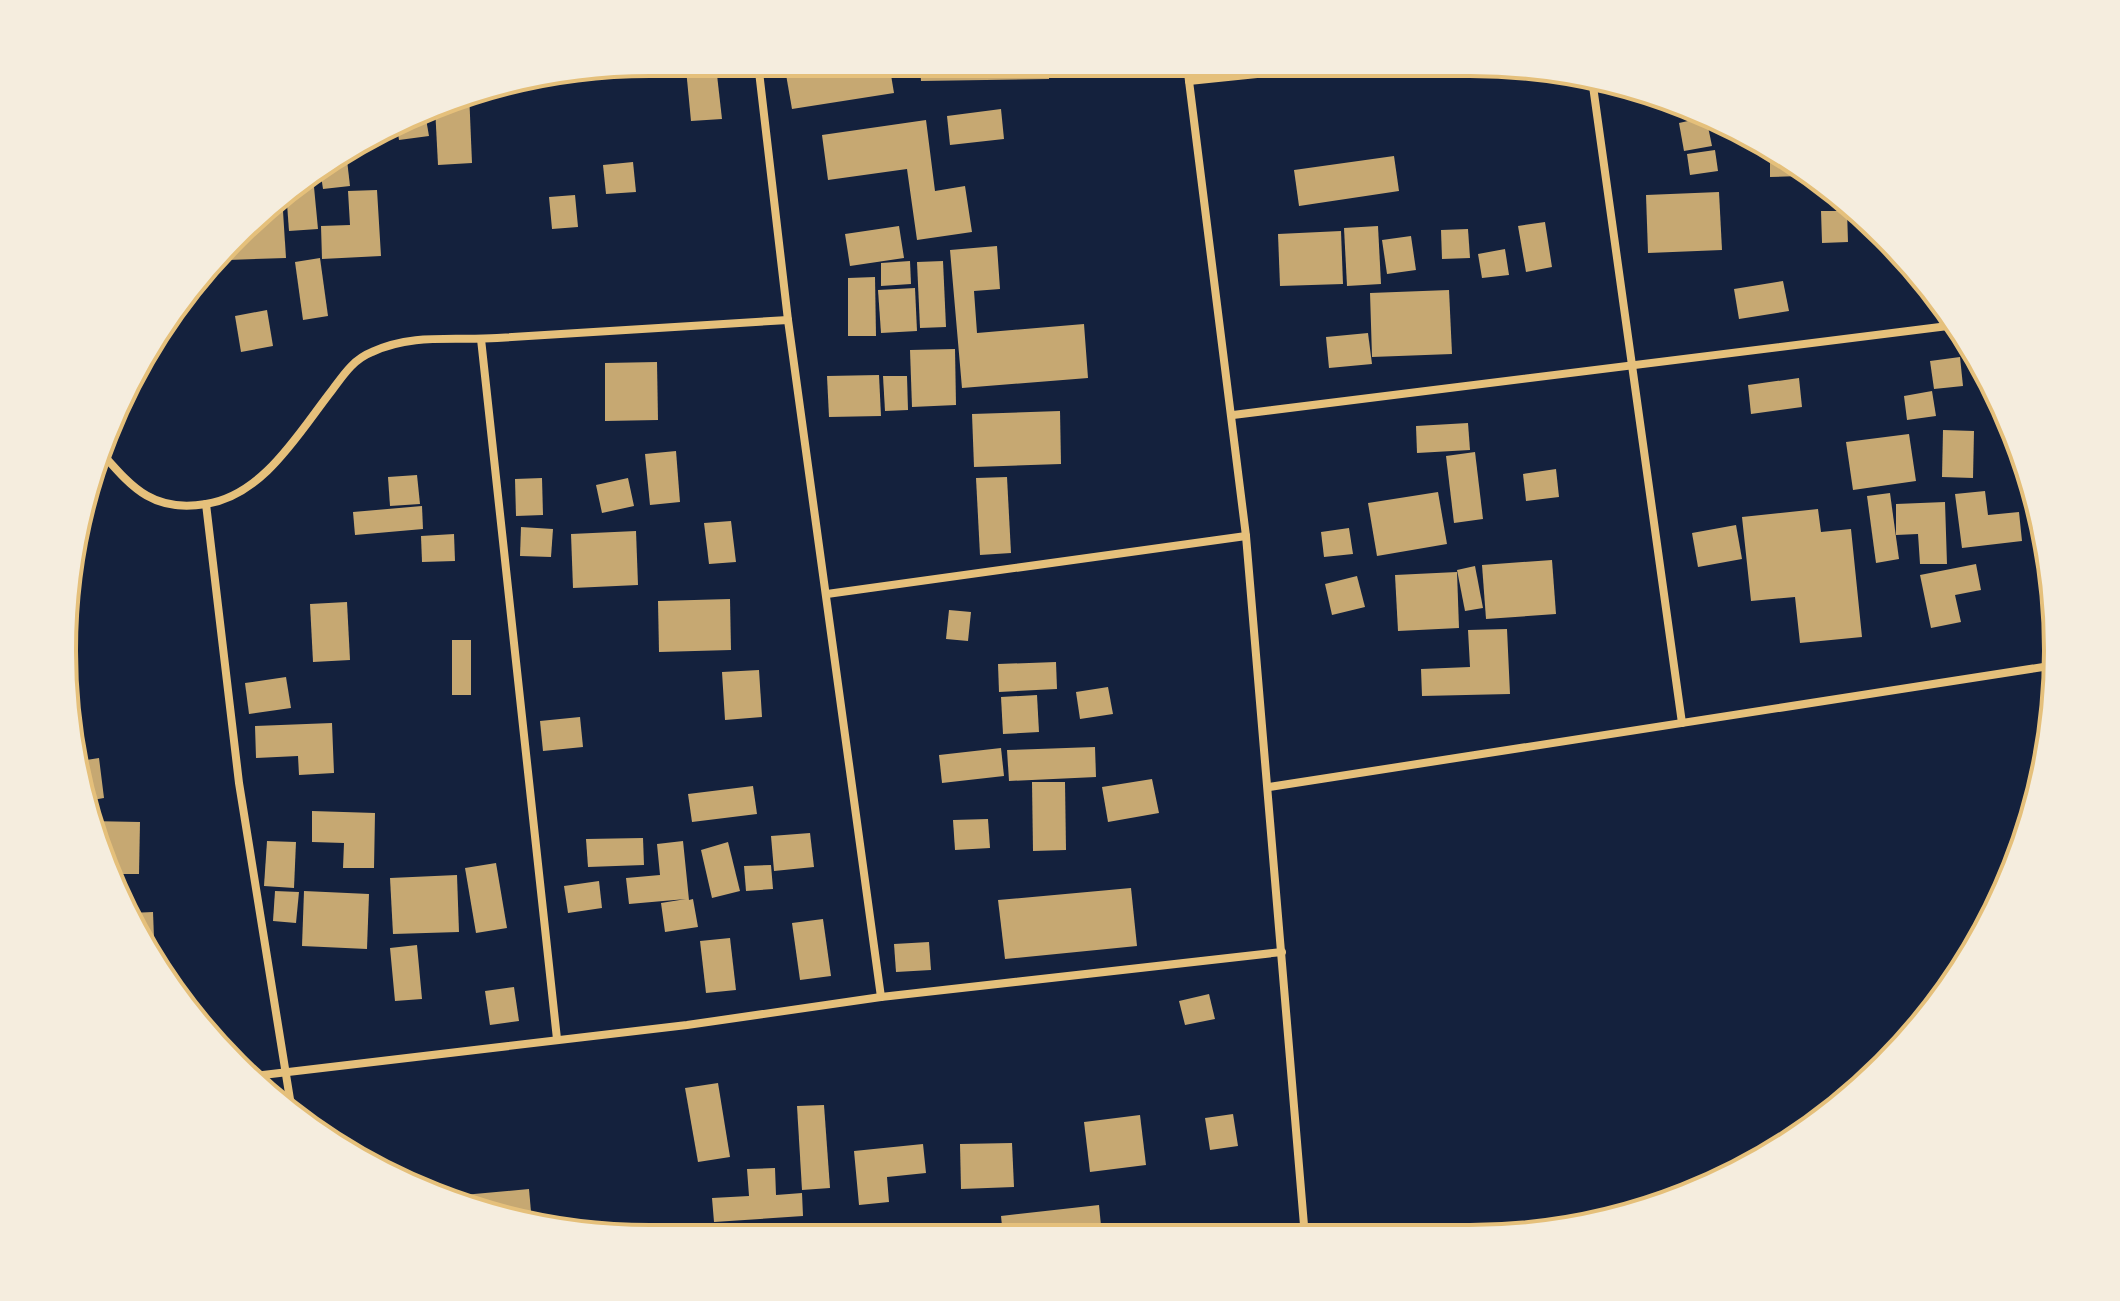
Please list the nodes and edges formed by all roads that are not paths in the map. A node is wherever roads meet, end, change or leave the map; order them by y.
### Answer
1 (760, 76) edge
2 (1188, 76) edge
3 (1237, 76) edge
4 (1189, 81) junction
5 (1594, 90) edge
6 (788, 320) junction
7 (1944, 327) edge
8 (481, 339) junction
9 (1633, 365) junction
10 (1233, 415) junction
11 (108, 460) edge
12 (206, 504) junction
13 (1246, 536) junction
14 (827, 594) junction
15 (2044, 667) edge
16 (1682, 723) junction
17 (1269, 787) junction
18 (1282, 952) junction
19 (881, 997) junction
20 (557, 1039) junction
21 (288, 1071) junction
22 (264, 1075) edge
23 (291, 1098) edge
24 (1304, 1225) edge

1 - 6 street
2 - 4 street
3 - 4 street
4 - 10 street
5 - 9 street
6 - 8 street
6 - 14 street
7 - 9 street
8 - 12 street
8 - 20 street
9 - 10 street
9 - 16 street
10 - 13 street
11 - 12 street
12 - 21 street
13 - 14 street
13 - 17 street
14 - 19 street
15 - 16 street
16 - 17 street
17 - 18 street
18 - 19 street
18 - 24 street
19 - 20 street
20 - 21 street
21 - 22 street
21 - 23 street

